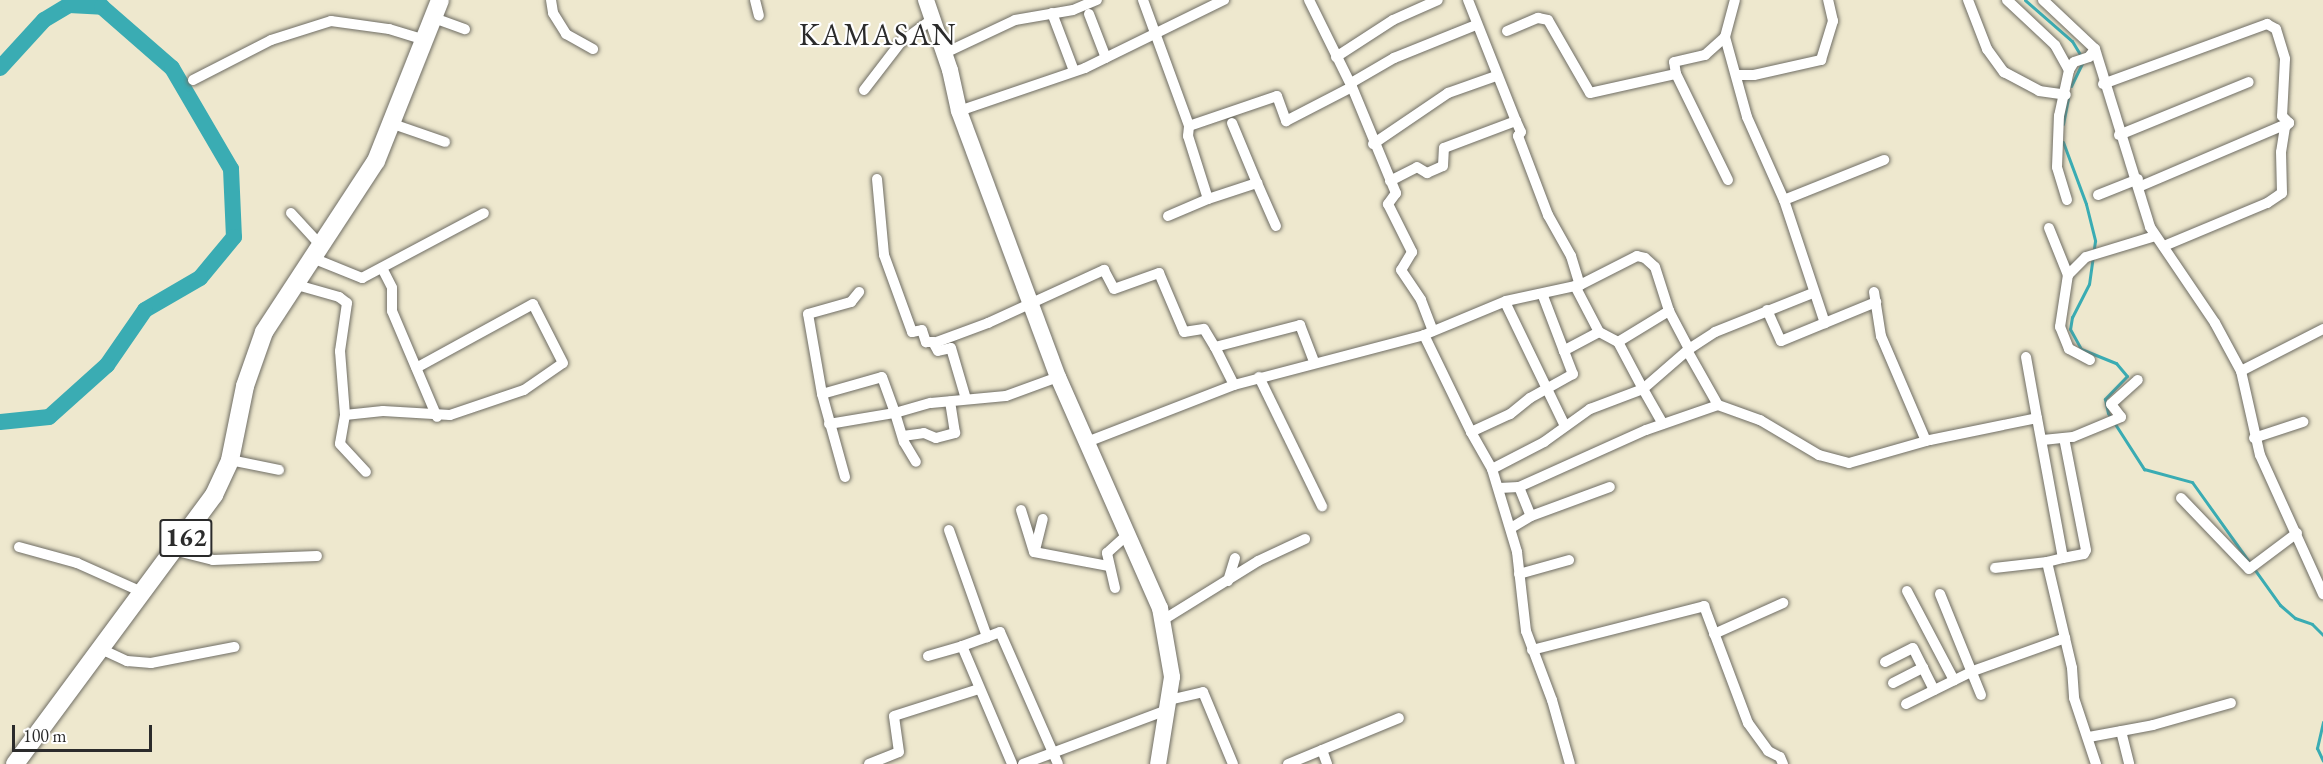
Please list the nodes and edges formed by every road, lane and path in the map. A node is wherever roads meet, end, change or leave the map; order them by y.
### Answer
1 (440, 0) edge
2 (551, 0) edge
3 (755, 0) edge
4 (926, 0) edge
5 (1097, 0) edge
6 (1143, 0) edge
7 (1224, 0) edge
8 (1309, 0) edge
9 (1438, 0) edge
10 (1468, 0) edge
11 (1735, 0) edge
12 (1828, 0) edge
13 (1968, 0) edge
14 (2007, 0) edge
15 (2043, 0) edge
16 (1071, 5) edge
17 (1052, 13) junction
18 (1089, 14) dead end
19 (759, 16) dead end
20 (434, 18) junction
21 (934, 18) junction
22 (1476, 25) junction
23 (465, 29) dead end
24 (1507, 31) dead end
25 (1155, 36) junction
26 (1725, 37) junction
27 (426, 40) junction
28 (593, 49) dead end
29 (945, 53) junction
30 (2092, 53) junction
31 (1336, 57) junction
32 (1106, 58) junction
33 (2072, 66) junction
34 (1074, 71) junction
35 (1676, 74) junction
36 (1736, 75) junction
37 (1496, 76) junction
38 (193, 80) dead end
39 (2249, 82) dead end
40 (2103, 84) junction
41 (1352, 85) junction
42 (864, 90) dead end
43 (2066, 95) junction
44 (959, 111) junction
45 (1516, 121) junction
46 (1232, 123) dead end
47 (2289, 123) junction
48 (393, 124) junction
49 (1189, 126) junction
50 (2119, 135) junction
51 (445, 142) dead end
52 (1373, 144) junction
53 (1884, 160) dead end
54 (877, 178) dead end
55 (1728, 180) dead end
56 (1390, 181) junction
57 (2139, 182) junction
58 (1257, 183) junction
59 (2098, 195) dead end
60 (1208, 200) junction
61 (1784, 200) junction
62 (2067, 200) dead end
63 (291, 213) dead end
64 (484, 213) dead end
65 (1168, 216) dead end
66 (1276, 226) dead end
67 (2049, 228) dead end
68 (2155, 236) junction
69 (2164, 246) junction
70 (312, 268) junction
71 (382, 268) junction
72 (2068, 275) junction
73 (1577, 286) junction
74 (859, 292) dead end
75 (1813, 293) junction
76 (1543, 296) junction
77 (1032, 302) junction
78 (1504, 302) junction
79 (1767, 310) junction
80 (1669, 311) junction
81 (1825, 323) junction
82 (2323, 329) edge
83 (1599, 332) junction
84 (1428, 333) junction
85 (1618, 342) junction
86 (934, 343) junction
87 (1215, 347) junction
88 (1688, 350) junction
89 (1564, 351) junction
90 (2026, 357) dead end
91 (2090, 360) dead end
92 (1314, 362) junction
93 (416, 368) junction
94 (2241, 371) junction
95 (1058, 377) junction
96 (1259, 377) junction
97 (2138, 380) dead end
98 (1234, 385) junction
99 (1546, 389) junction
100 (1643, 389) junction
101 (822, 394) junction
102 (966, 399) junction
103 (950, 401) junction
104 (1718, 405) junction
105 (895, 413) junction
106 (348, 414) junction
107 (437, 417) junction
108 (2037, 417) junction
109 (2303, 422) dead end
110 (829, 424) junction
111 (1663, 424) junction
112 (1565, 426) junction
113 (1471, 432) junction
114 (903, 436) junction
115 (2064, 438) junction
116 (2254, 438) junction
117 (2043, 440) junction
118 (1926, 441) junction
119 (1087, 442) junction
120 (230, 460) junction
121 (916, 462) dead end
122 (1492, 469) junction
123 (279, 470) dead end
124 (366, 472) dead end
125 (845, 477) dead end
126 (1519, 487) junction
127 (1610, 487) dead end
128 (1499, 488) junction
129 (2181, 498) dead end
130 (1322, 506) dead end
131 (1021, 510) dead end
132 (1531, 516) junction
133 (1043, 519) dead end
134 (1511, 528) junction
135 (949, 530) dead end
136 (2297, 533) junction
137 (1128, 534) junction
138 (1305, 539) dead end
139 (19, 547) dead end
140 (177, 551) junction
141 (1034, 552) junction
142 (317, 556) dead end
143 (1235, 558) dead end
144 (2063, 558) junction
145 (1569, 560) dead end
146 (2047, 562) junction
147 (1108, 566) junction
148 (1995, 568) dead end
149 (1519, 574) junction
150 (1228, 581) junction
151 (1115, 588) dead end
152 (1907, 591) dead end
153 (144, 593) junction
154 (2323, 593) edge
155 (1940, 594) dead end
156 (1783, 603) dead end
157 (1163, 620) junction
158 (1714, 634) junction
159 (987, 637) junction
160 (2065, 638) junction
161 (962, 646) junction
162 (234, 647) dead end
163 (101, 650) junction
164 (1532, 650) junction
165 (928, 656) dead end
166 (1885, 662) dead end
167 (1923, 668) junction
168 (1972, 671) junction
169 (1954, 680) junction
170 (1893, 683) dead end
171 (979, 689) junction
172 (1934, 690) junction
173 (1981, 695) dead end
174 (2231, 703) dead end
175 (1906, 704) dead end
176 (1168, 705) junction
177 (1399, 718) dead end
178 (2121, 731) junction
179 (2089, 737) junction
180 (1322, 750) junction
181 (1053, 753) junction
182 (15, 764) edge
183 (869, 764) edge
184 (1012, 764) edge
185 (1023, 764) edge
186 (1058, 764) edge
187 (1158, 764) edge
188 (1233, 764) edge
189 (1288, 764) edge
190 (1327, 764) edge
191 (1570, 764) edge
192 (1783, 764) edge
193 (2096, 764) edge
194 (2129, 764) edge

1 - 20 main road, 162
2 - 28 street
3 - 19 street
4 - 21 street
5 - 16 street
6 - 25 street
7 - 25 street
8 - 31 street
9 - 31 street
10 - 22 street
11 - 26 street
12 - 36 street
13 - 43 street
14 - 33 street
15 - 30 street
16 - 17 street
17 - 29 street
17 - 34 street
18 - 32 street
20 - 23 street
20 - 27 main road, 162
21 - 29 street
21 - 42 street
22 - 37 street
22 - 41 street
24 - 35 street
25 - 32 street
25 - 49 street
26 - 35 street
26 - 36 street
27 - 38 street
27 - 48 main road, 162
29 - 44 street
30 - 33 street
30 - 40 street
31 - 41 street
32 - 34 street
33 - 43 street
34 - 44 street
35 - 55 street
36 - 61 street
37 - 45 street
37 - 52 street
39 - 50 street
40 - 47 street
40 - 50 street
41 - 49 street
41 - 52 street
43 - 62 street
44 - 77 street
45 - 56 street
45 - 73 street
46 - 58 street
47 - 57 street
47 - 69 street
48 - 51 street
48 - 70 main road, 162
49 - 60 street
50 - 57 street
52 - 56 street
53 - 61 street
54 - 86 street
56 - 84 street
57 - 59 street
57 - 68 street
58 - 60 street
58 - 66 street
60 - 65 street
61 - 75 street
63 - 70 street
64 - 71 street
67 - 72 street
68 - 69 street
68 - 72 street
69 - 94 street
70 - 71 street
70 - 106 street
70 - 120 main road, 162
71 - 93 street
72 - 91 street
73 - 76 street
73 - 80 street
73 - 83 street
74 - 101 street
75 - 79 street
75 - 81 street
76 - 78 street
76 - 89 street
77 - 86 street
77 - 87 street
77 - 95 street
78 - 84 street
78 - 99 street
79 - 81 street
79 - 88 street
80 - 85 street
80 - 88 street
81 - 118 street
82 - 94 street
83 - 85 street
83 - 89 street
84 - 92 street
84 - 113 street
85 - 100 street
86 - 102 street
87 - 92 street
87 - 98 street
88 - 100 street
88 - 104 street
89 - 99 street
90 - 108 street
92 - 96 street
93 - 107 street
93 - 107 street
94 - 116 street
95 - 102 street
95 - 119 street
96 - 98 street
96 - 130 street
97 - 115 street
98 - 119 street
99 - 112 street
99 - 113 street
100 - 111 street
100 - 112 street
101 - 105 street
101 - 110 street
102 - 103 street
103 - 105 street
103 - 114 street
104 - 111 street
104 - 118 street
105 - 110 street
105 - 114 street
106 - 107 street
106 - 124 street
108 - 117 street
108 - 118 street
109 - 116 street
110 - 125 street
111 - 126 street
112 - 122 street
113 - 122 street
114 - 121 street
115 - 117 street
115 - 144 street
116 - 136 street
117 - 144 street
119 - 137 street
120 - 123 street
120 - 140 main road, 162
122 - 128 street
126 - 128 street
126 - 132 street
127 - 132 street
128 - 134 street
129 - 136 street
131 - 141 street
132 - 134 street
133 - 141 street
134 - 149 street
135 - 159 street
136 - 154 street
137 - 147 street
137 - 157 street
138 - 150 street
139 - 153 street
140 - 142 street
140 - 153 main road, 162
141 - 147 street
143 - 150 street
144 - 146 street
145 - 149 street
146 - 148 street
146 - 160 street
147 - 151 street
149 - 164 street
150 - 157 street
152 - 169 street
153 - 163 main road, 162
155 - 168 street
156 - 158 street
157 - 176 street
158 - 164 street
158 - 192 street
159 - 161 street
159 - 181 street
160 - 168 street
160 - 179 street
161 - 165 street
161 - 171 street
162 - 163 street
163 - 182 main road, 162
164 - 191 street
166 - 167 street
167 - 170 street
167 - 172 street
168 - 169 street
168 - 173 street
169 - 172 street
171 - 183 street
171 - 184 street
172 - 175 street
174 - 178 street
176 - 181 street
176 - 187 street
176 - 188 street
177 - 180 street
178 - 179 street
178 - 194 street
179 - 193 street
180 - 189 street
180 - 190 street
181 - 185 street
181 - 186 street

